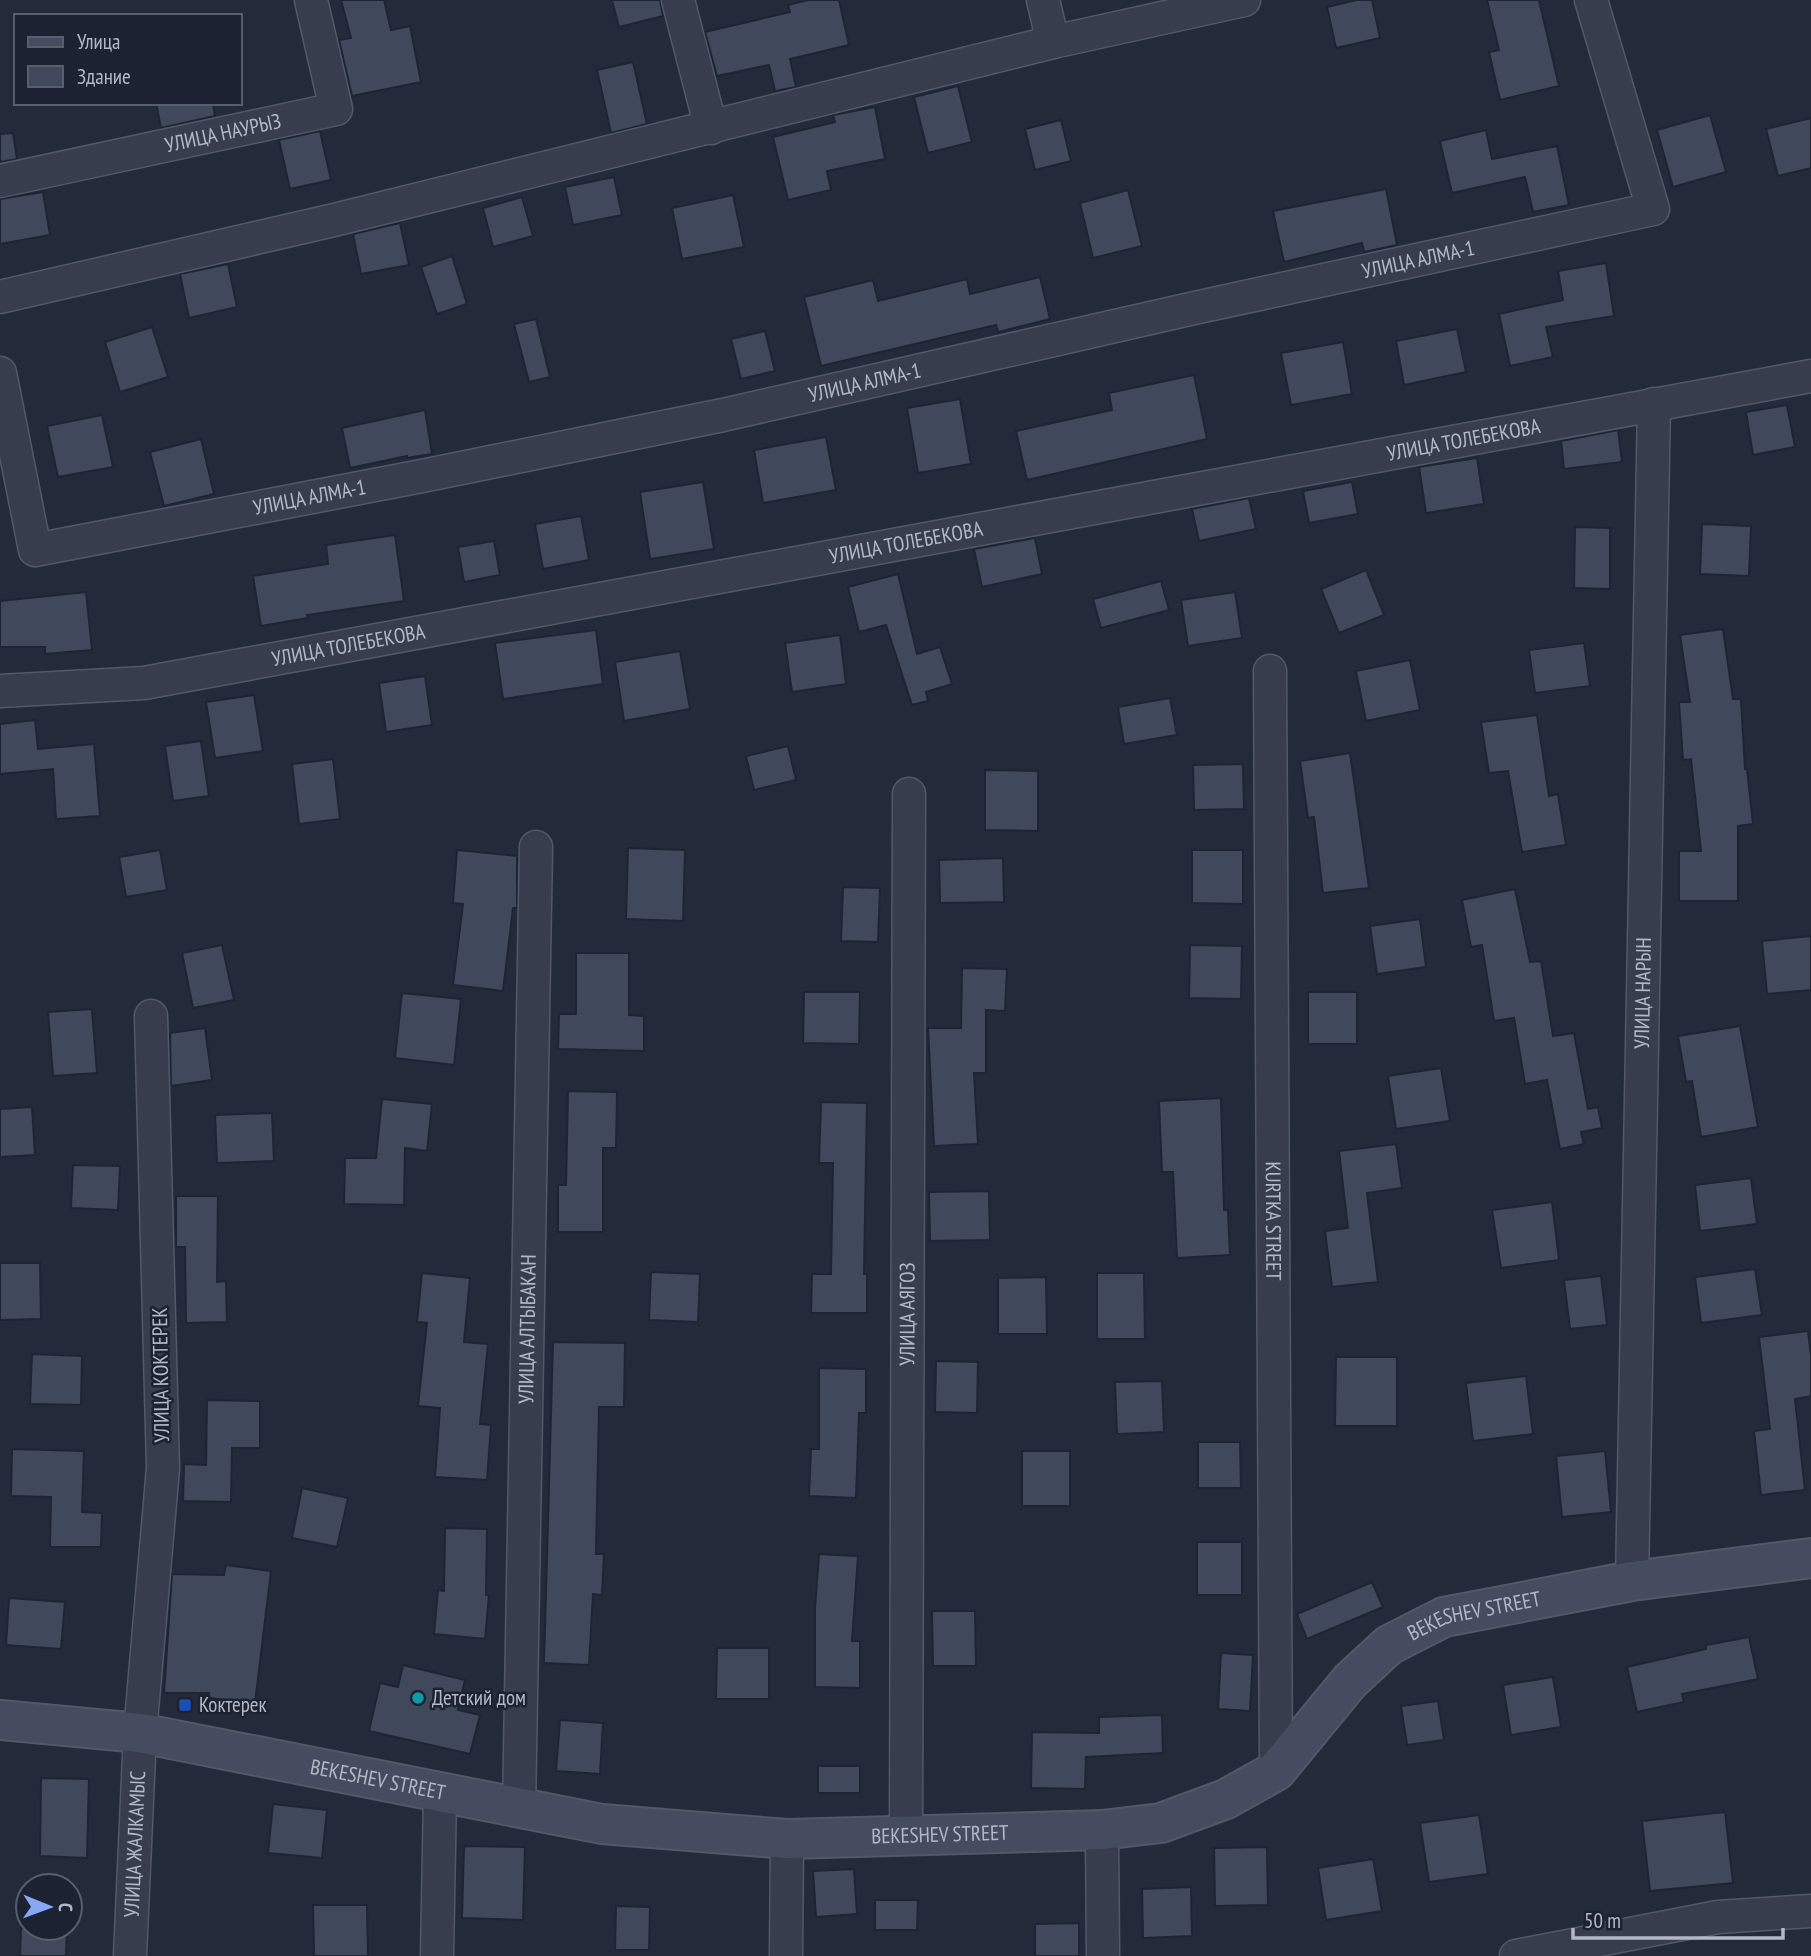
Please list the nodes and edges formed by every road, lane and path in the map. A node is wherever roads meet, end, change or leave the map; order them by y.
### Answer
1 (311, 0) edge
2 (678, 0) edge
3 (1043, 0) edge
4 (1591, 0) edge
5 (1234, 1) edge
6 (1054, 43) junction
7 (711, 128) junction
8 (0, 181) edge
9 (0, 297) edge
10 (0, 373) edge
11 (1811, 376) edge
12 (1654, 404) junction
13 (1270, 671) dead end
14 (0, 691) edge
15 (909, 794) dead end
16 (537, 847) dead end
17 (151, 1016) dead end
18 (1811, 1559) edge
19 (1632, 1581) junction
20 (0, 1720) edge
21 (140, 1733) junction
22 (1276, 1771) junction
23 (440, 1794) junction
24 (519, 1810) junction
25 (1102, 1830) junction
26 (906, 1836) junction
27 (787, 1839) junction
28 (1811, 1911) edge
29 (130, 1956) edge
30 (437, 1956) edge
31 (786, 1956) edge
32 (1103, 1956) edge
33 (1516, 1956) edge

1 - 8 street, УЛИЦА НАУРЫЗ
2 - 7 street
3 - 6 street
4 - 10 street, УЛИЦА АЛМА-1
5 - 6 street
6 - 7 street
7 - 9 street
11 - 12 street, УЛИЦА ТОЛЕБЕКОВА
12 - 14 street, УЛИЦА ТОЛЕБЕКОВА
12 - 19 street, УЛИЦА НАРЫН
13 - 22 street, KURTKA STREET
15 - 26 street, УЛИЦА АЯГОЗ
16 - 24 street, УЛИЦА АЛТЫБАКАН
17 - 21 street, УЛИЦА КОКТЕРЕК
18 - 19 main road, BEKESHEV STREET
19 - 22 main road, BEKESHEV STREET
20 - 21 main road, BEKESHEV STREET
21 - 23 main road, BEKESHEV STREET
21 - 29 street, УЛИЦА ЖАЛКАМЫС
22 - 25 main road, BEKESHEV STREET
23 - 24 main road, BEKESHEV STREET
23 - 30 street
24 - 27 main road, BEKESHEV STREET
25 - 26 main road, BEKESHEV STREET
25 - 32 street
26 - 27 main road, BEKESHEV STREET
27 - 31 street
28 - 33 street

